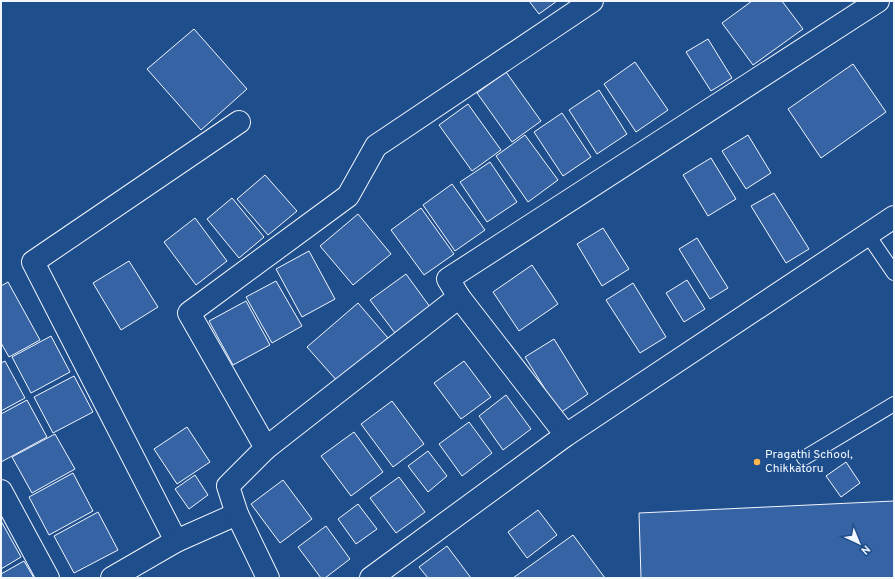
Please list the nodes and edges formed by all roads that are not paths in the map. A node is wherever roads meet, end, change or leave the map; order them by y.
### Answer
1 (592, 1) edge
2 (878, 1) edge
3 (239, 122) dead end
4 (894, 217) edge
5 (868, 235) junction
6 (894, 273) edge
7 (459, 297) junction
8 (894, 404) edge
9 (566, 436) junction
10 (266, 448) junction
11 (804, 458) dead end
12 (1, 491) edge
13 (237, 514) junction
14 (176, 541) junction
15 (48, 578) edge
16 (112, 578) edge
17 (268, 578) edge
18 (371, 578) edge

1 - 10 street
2 - 7 street
3 - 14 street
4 - 5 street
5 - 6 lane
5 - 9 street
7 - 9 street
7 - 10 street
8 - 11 lane
9 - 18 street
10 - 13 street
12 - 15 street
13 - 14 street
13 - 17 street
14 - 16 street

